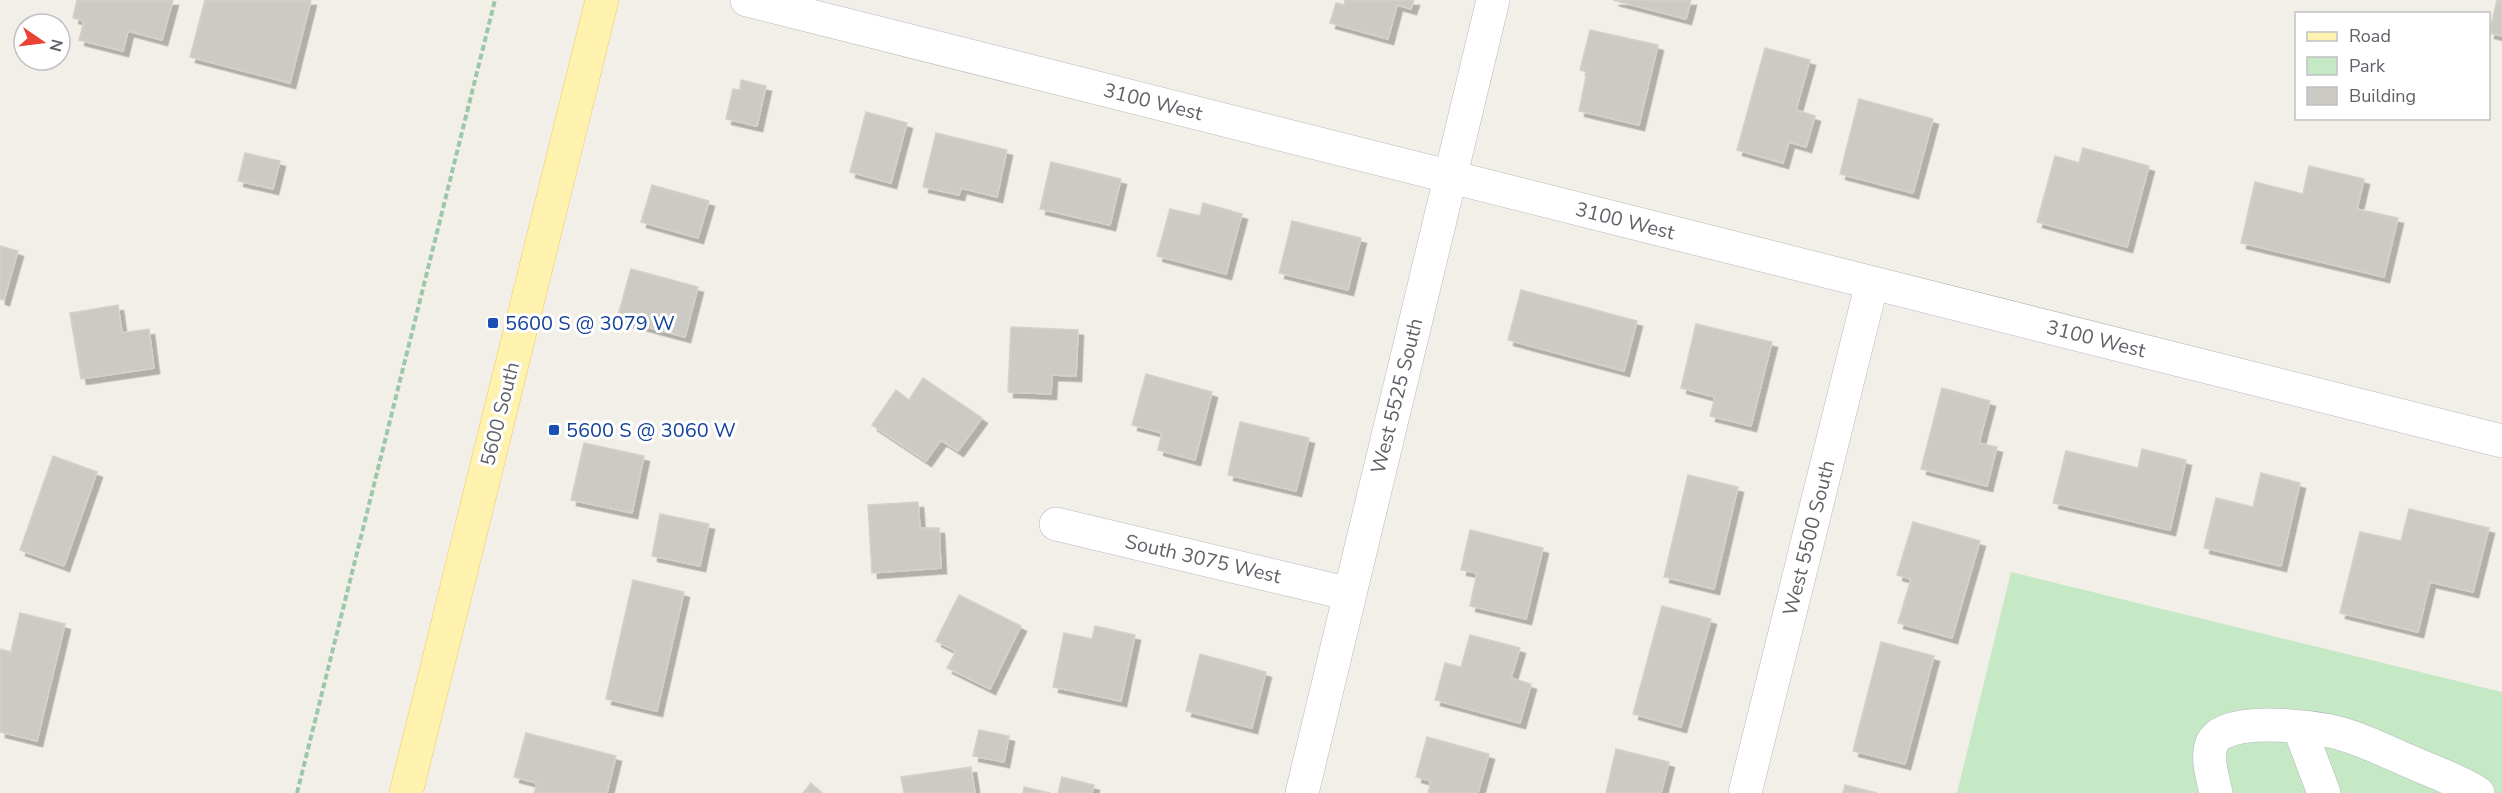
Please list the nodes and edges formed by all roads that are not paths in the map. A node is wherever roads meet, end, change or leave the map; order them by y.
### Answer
1 (602, 0) edge
2 (747, 0) edge
3 (1493, 0) edge
4 (1451, 177) junction
5 (1872, 283) junction
6 (2502, 441) edge
7 (1056, 524) dead end
8 (1350, 594) junction
9 (2299, 727) junction
10 (406, 793) edge
11 (1302, 793) edge
12 (1745, 793) edge
13 (2216, 793) edge
14 (2324, 793) edge
15 (2478, 793) edge

1 - 10 main road, 5600 South
2 - 4 street, 3100 West
3 - 4 street, West 5525 South
4 - 5 street, 3100 West
4 - 8 street, West 5525 South
5 - 6 street, 3100 West
5 - 12 street, West 5500 South
7 - 8 street, South 3075 West
8 - 11 street, West 5525 South
9 - 13 street
9 - 14 street
9 - 15 street

